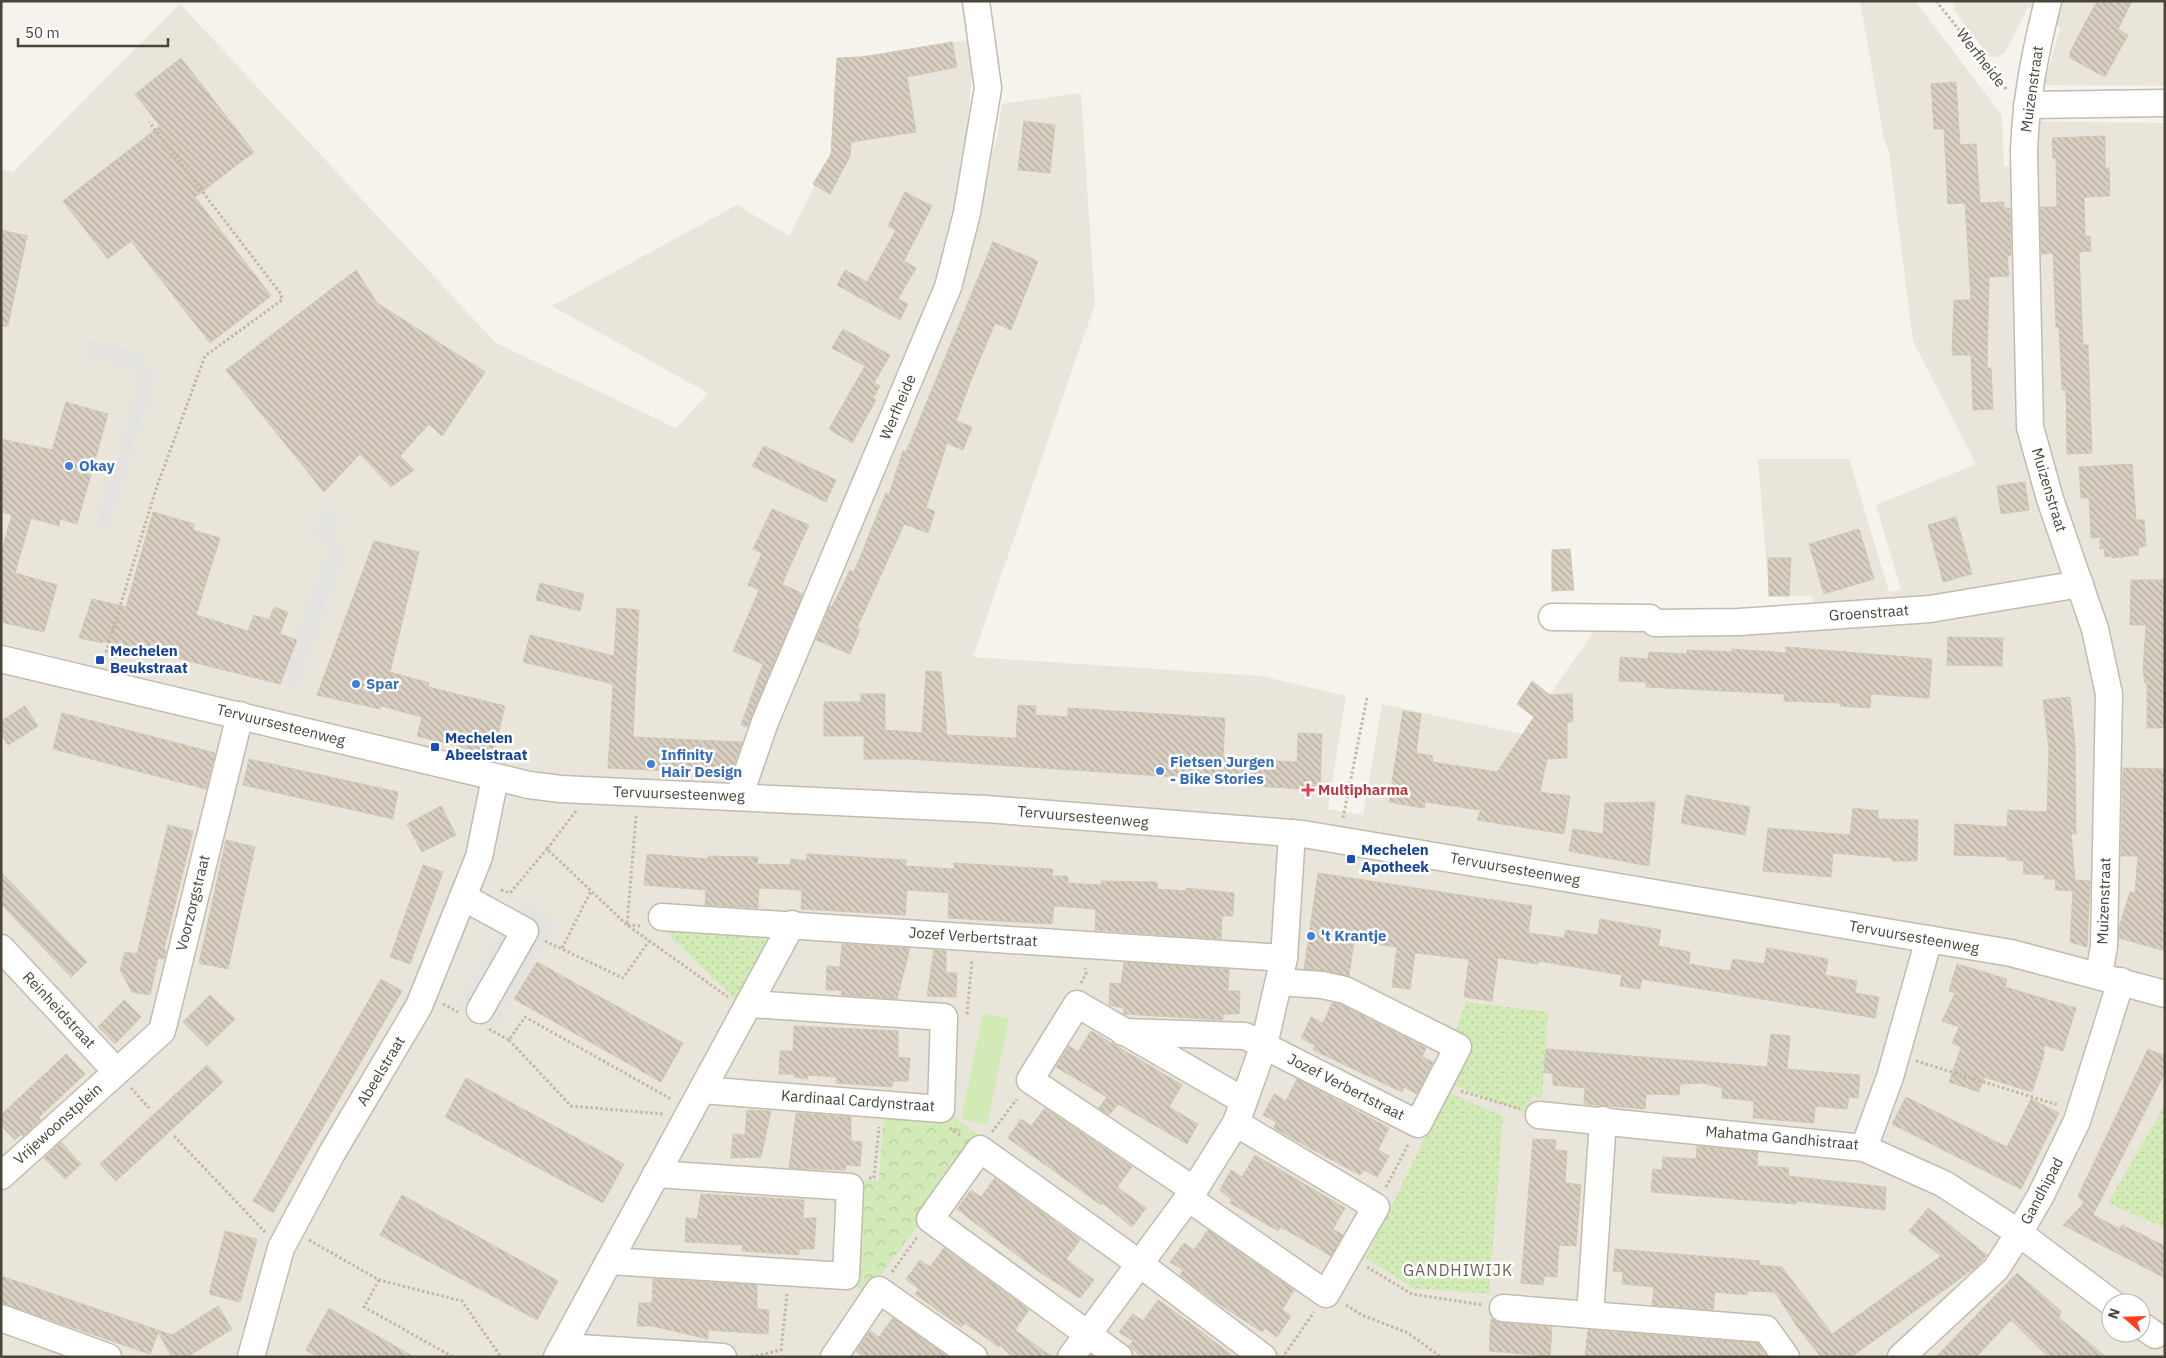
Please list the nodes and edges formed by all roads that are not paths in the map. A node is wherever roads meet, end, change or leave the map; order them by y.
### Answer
1 (976, 1) edge
2 (2048, 1) edge
3 (2165, 102) edge
4 (2026, 109) junction
5 (2080, 584) junction
6 (1552, 617) dead end
7 (1, 659) edge
8 (240, 715) junction
9 (495, 778) junction
10 (738, 797) junction
11 (1292, 833) junction
12 (466, 888) junction
13 (662, 917) road end
14 (792, 924) junction
15 (1929, 939) junction
16 (1, 948) edge
17 (1281, 970) junction
18 (2110, 978) junction
19 (2165, 994) edge
20 (749, 1007) junction
21 (475, 1017) road end
22 (1123, 1032) junction
23 (1264, 1045) junction
24 (116, 1071) junction
25 (694, 1105) junction
26 (1240, 1112) junction
27 (1539, 1115) road end
28 (1603, 1120) junction
29 (1864, 1148) junction
30 (656, 1174) junction
31 (1, 1176) edge
32 (1191, 1194) junction
33 (2019, 1233) junction
34 (609, 1261) junction
35 (1140, 1264) junction
36 (2101, 1295) edge
37 (1503, 1308) road end
38 (1590, 1315) junction
39 (1, 1318) edge
40 (1088, 1334) junction
41 (560, 1352) edge
42 (108, 1357) edge
43 (251, 1357) edge
44 (723, 1357) edge
45 (834, 1357) edge
46 (974, 1357) edge
47 (1071, 1357) edge
48 (1119, 1357) edge
49 (1262, 1357) edge
50 (1786, 1357) edge
51 (1901, 1357) edge

1 - 10 street, Werfheide
2 - 4 street, Muizenstraat
3 - 4 street
4 - 5 street, Muizenstraat
5 - 6 street, Groenstraat
5 - 18 street, Muizenstraat
7 - 8 street, Tervuursesteenweg
8 - 9 street, Tervuursesteenweg
8 - 24 street, Voorzorgstraat
9 - 10 street, Tervuursesteenweg
9 - 12 street, Abeelstraat
10 - 11 street, Tervuursesteenweg
11 - 15 street, Tervuursesteenweg
11 - 17 street
12 - 21 street
12 - 43 street, Abeelstraat
13 - 14 street, Jozef Verbertstraat
14 - 17 street, Jozef Verbertstraat
14 - 20 street
15 - 18 street, Tervuursesteenweg
15 - 29 street, Mahatma Gandhistraat
16 - 24 street, Reinheidstraat
17 - 23 street
17 - 23 street, Jozef Verbertstraat
18 - 19 street, Tervuursesteenweg
18 - 33 street, Gandhipad
20 - 25 street
20 - 25 street, Kardinaal Cardynstraat
22 - 23 street, Jozef Verbertstraat
22 - 26 street, Jozef Verbertstraat
22 - 32 street, Jozef Verbertstraat
23 - 26 street
24 - 31 street, Vrijewoonstplein
25 - 30 street
26 - 32 street
26 - 32 street, Jozef Verbertstraat
27 - 28 street, Mahatma Gandhistraat
28 - 29 street, Mahatma Gandhistraat
28 - 38 street
29 - 33 street, Gandhipad
30 - 34 street
30 - 34 street
32 - 35 street
33 - 36 street
33 - 51 street
34 - 41 street
35 - 40 street
35 - 40 street
35 - 49 street
37 - 38 street
38 - 50 street
39 - 42 street
40 - 47 street
40 - 48 street
41 - 44 street
45 - 46 street

